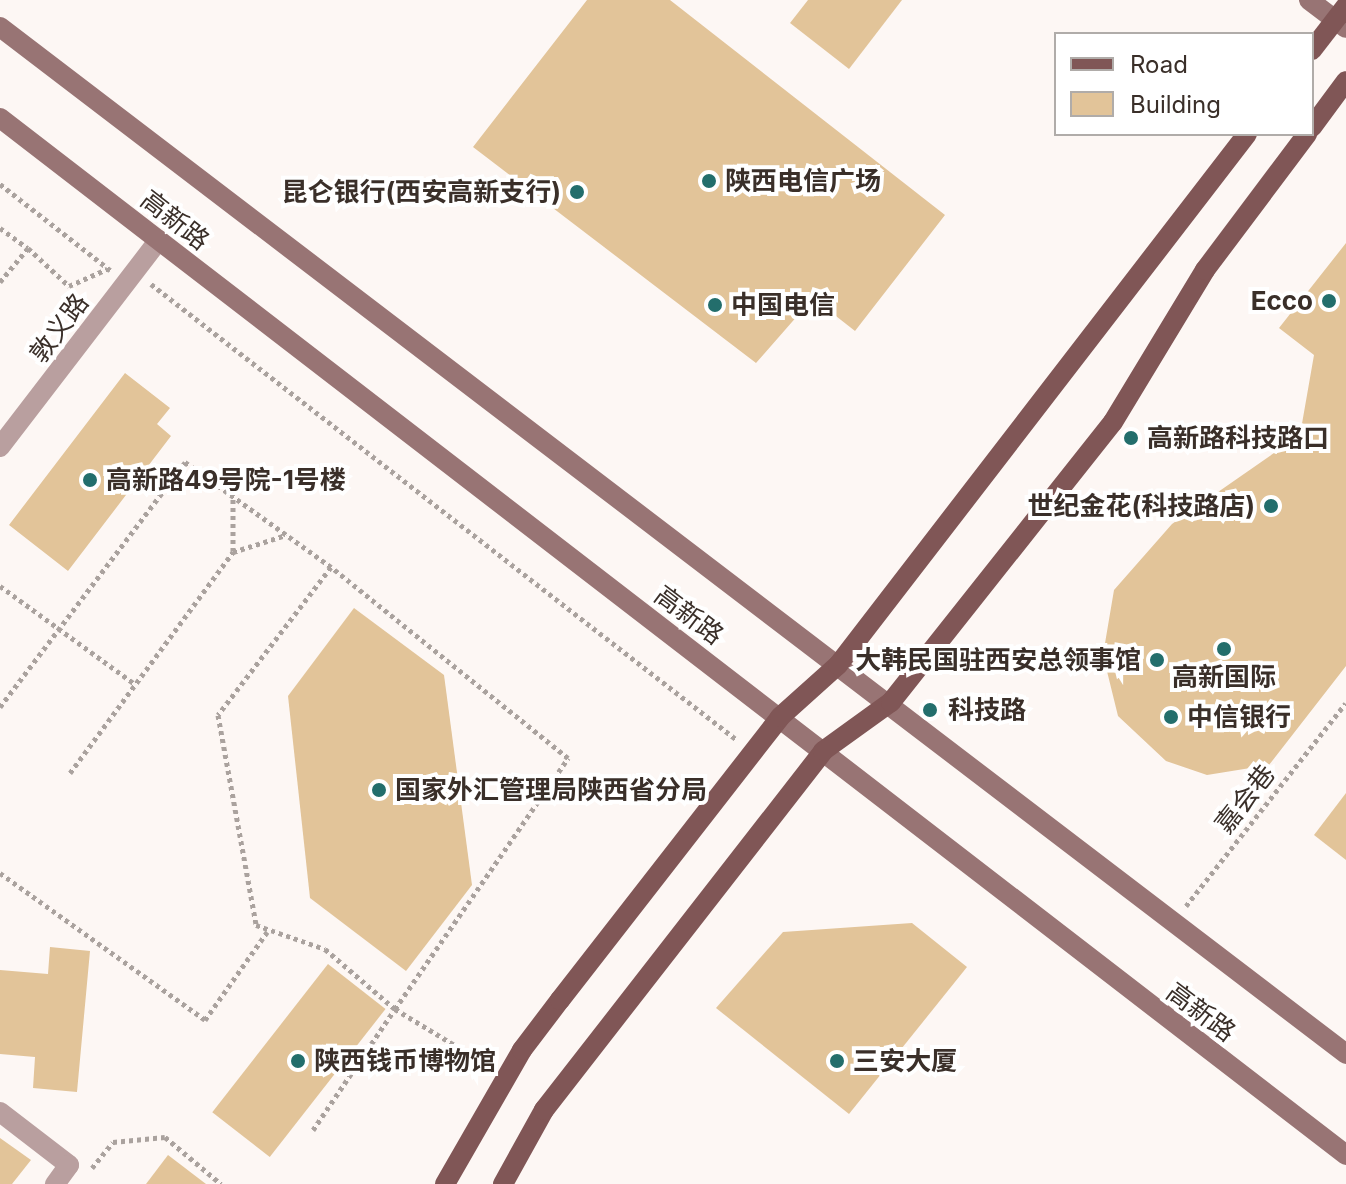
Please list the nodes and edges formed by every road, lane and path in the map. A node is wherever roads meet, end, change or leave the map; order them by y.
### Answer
1 (1309, 0) edge
2 (1342, 18) edge
3 (0, 27) edge
4 (1314, 48) edge
5 (1346, 81) edge
6 (0, 118) edge
7 (1314, 124) edge
8 (1245, 136) edge
9 (1306, 136) edge
10 (0, 184) edge
11 (0, 228) edge
12 (159, 240) junction
13 (28, 248) junction
14 (108, 269) junction
15 (130, 277) junction
16 (0, 282) edge
17 (0, 447) edge
18 (233, 496) junction
19 (287, 535) junction
20 (233, 552) junction
21 (331, 567) junction
22 (0, 586) edge
23 (58, 630) junction
24 (838, 665) junction
25 (135, 684) junction
26 (891, 702) junction
27 (1346, 703) edge
28 (0, 707) edge
29 (780, 717) junction
30 (752, 751) junction
31 (823, 751) junction
32 (70, 773) dead end
33 (0, 873) edge
34 (1175, 921) junction
35 (267, 932) junction
36 (395, 1009) junction
37 (1346, 1054) edge
38 (507, 1077) junction
39 (0, 1112) edge
40 (313, 1130) dead end
41 (1346, 1155) edge
42 (88, 1173) dead end
43 (55, 1184) edge
44 (221, 1184) edge
45 (445, 1184) edge
46 (503, 1184) edge

1 - 2 main road
2 - 4 main road
3 - 24 main road, 高新路
5 - 7 main road
6 - 12 main road, 高新路
8 - 24 main road
9 - 26 main road
10 - 14 path
11 - 13 path
12 - 15 street, 敦义路
12 - 29 main road, 高新路
13 - 14 path
13 - 16 path
14 - 15 path
15 - 17 street, 敦义路
15 - 30 path
18 - 19 path
18 - 20 path
18 - 23 path
19 - 20 path
19 - 21 path
20 - 25 path
21 - 35 path
21 - 36 path
22 - 23 path
23 - 25 path
23 - 28 path
24 - 26 main road, 高新路
24 - 29 main road
25 - 32 path
26 - 31 main road
26 - 34 main road, 高新路
27 - 34 path, 嘉会巷
29 - 30 main road
29 - 31 main road, 高新路
30 - 38 main road
31 - 41 main road, 高新路
31 - 46 main road
33 - 35 path
34 - 37 main road, 高新路
35 - 36 path
36 - 38 path
36 - 40 path
38 - 45 main road
39 - 43 street
42 - 44 path

